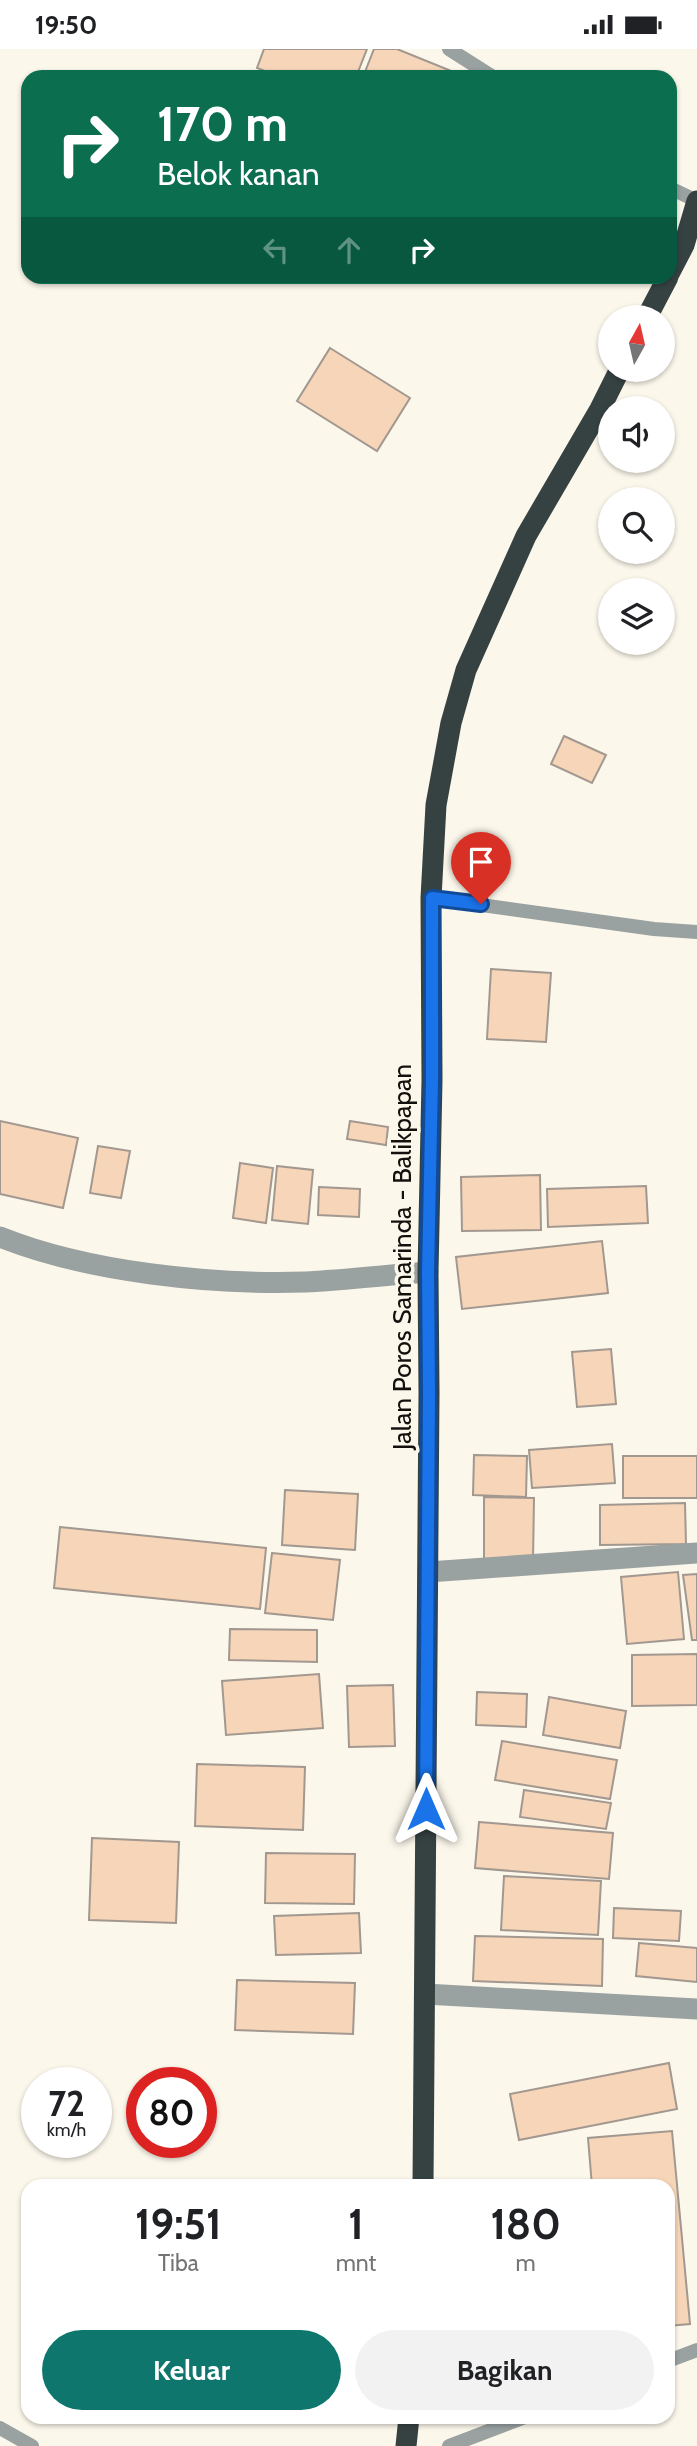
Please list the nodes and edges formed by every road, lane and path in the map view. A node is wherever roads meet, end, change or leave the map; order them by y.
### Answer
1 (449, 49) edge
2 (482, 70) edge
3 (677, 191) edge
4 (697, 201) edge
5 (677, 258) edge
6 (664, 284) edge
7 (653, 305) edge
8 (614, 382) edge
9 (432, 898) junction
10 (697, 932) edge
11 (0, 1237) edge
12 (428, 1272) junction
13 (697, 1553) edge
14 (428, 1572) junction
15 (425, 1994) junction
16 (697, 2009) edge
17 (422, 2179) edge
18 (697, 2350) edge
19 (675, 2358) edge
20 (409, 2424) edge
21 (507, 2424) edge
22 (0, 2428) edge
23 (32, 2446) edge
24 (407, 2446) edge
25 (449, 2446) edge

1 - 2 lane
3 - 4 lane
4 - 5 highway
6 - 7 highway
8 - 9 highway, Jalan Poros Samarinda - Balikpapan
9 - 10 lane
9 - 12 highway, Jalan Poros Samarinda - Balikpapan
11 - 12 street
12 - 14 highway, Jalan Poros Samarinda - Balikpapan
13 - 14 street
14 - 15 highway, Jalan Poros Samarinda - Balikpapan
15 - 16 street
15 - 17 highway, Jalan Poros Samarinda - Balikpapan
18 - 19 lane
20 - 24 highway
21 - 25 lane
22 - 23 lane

